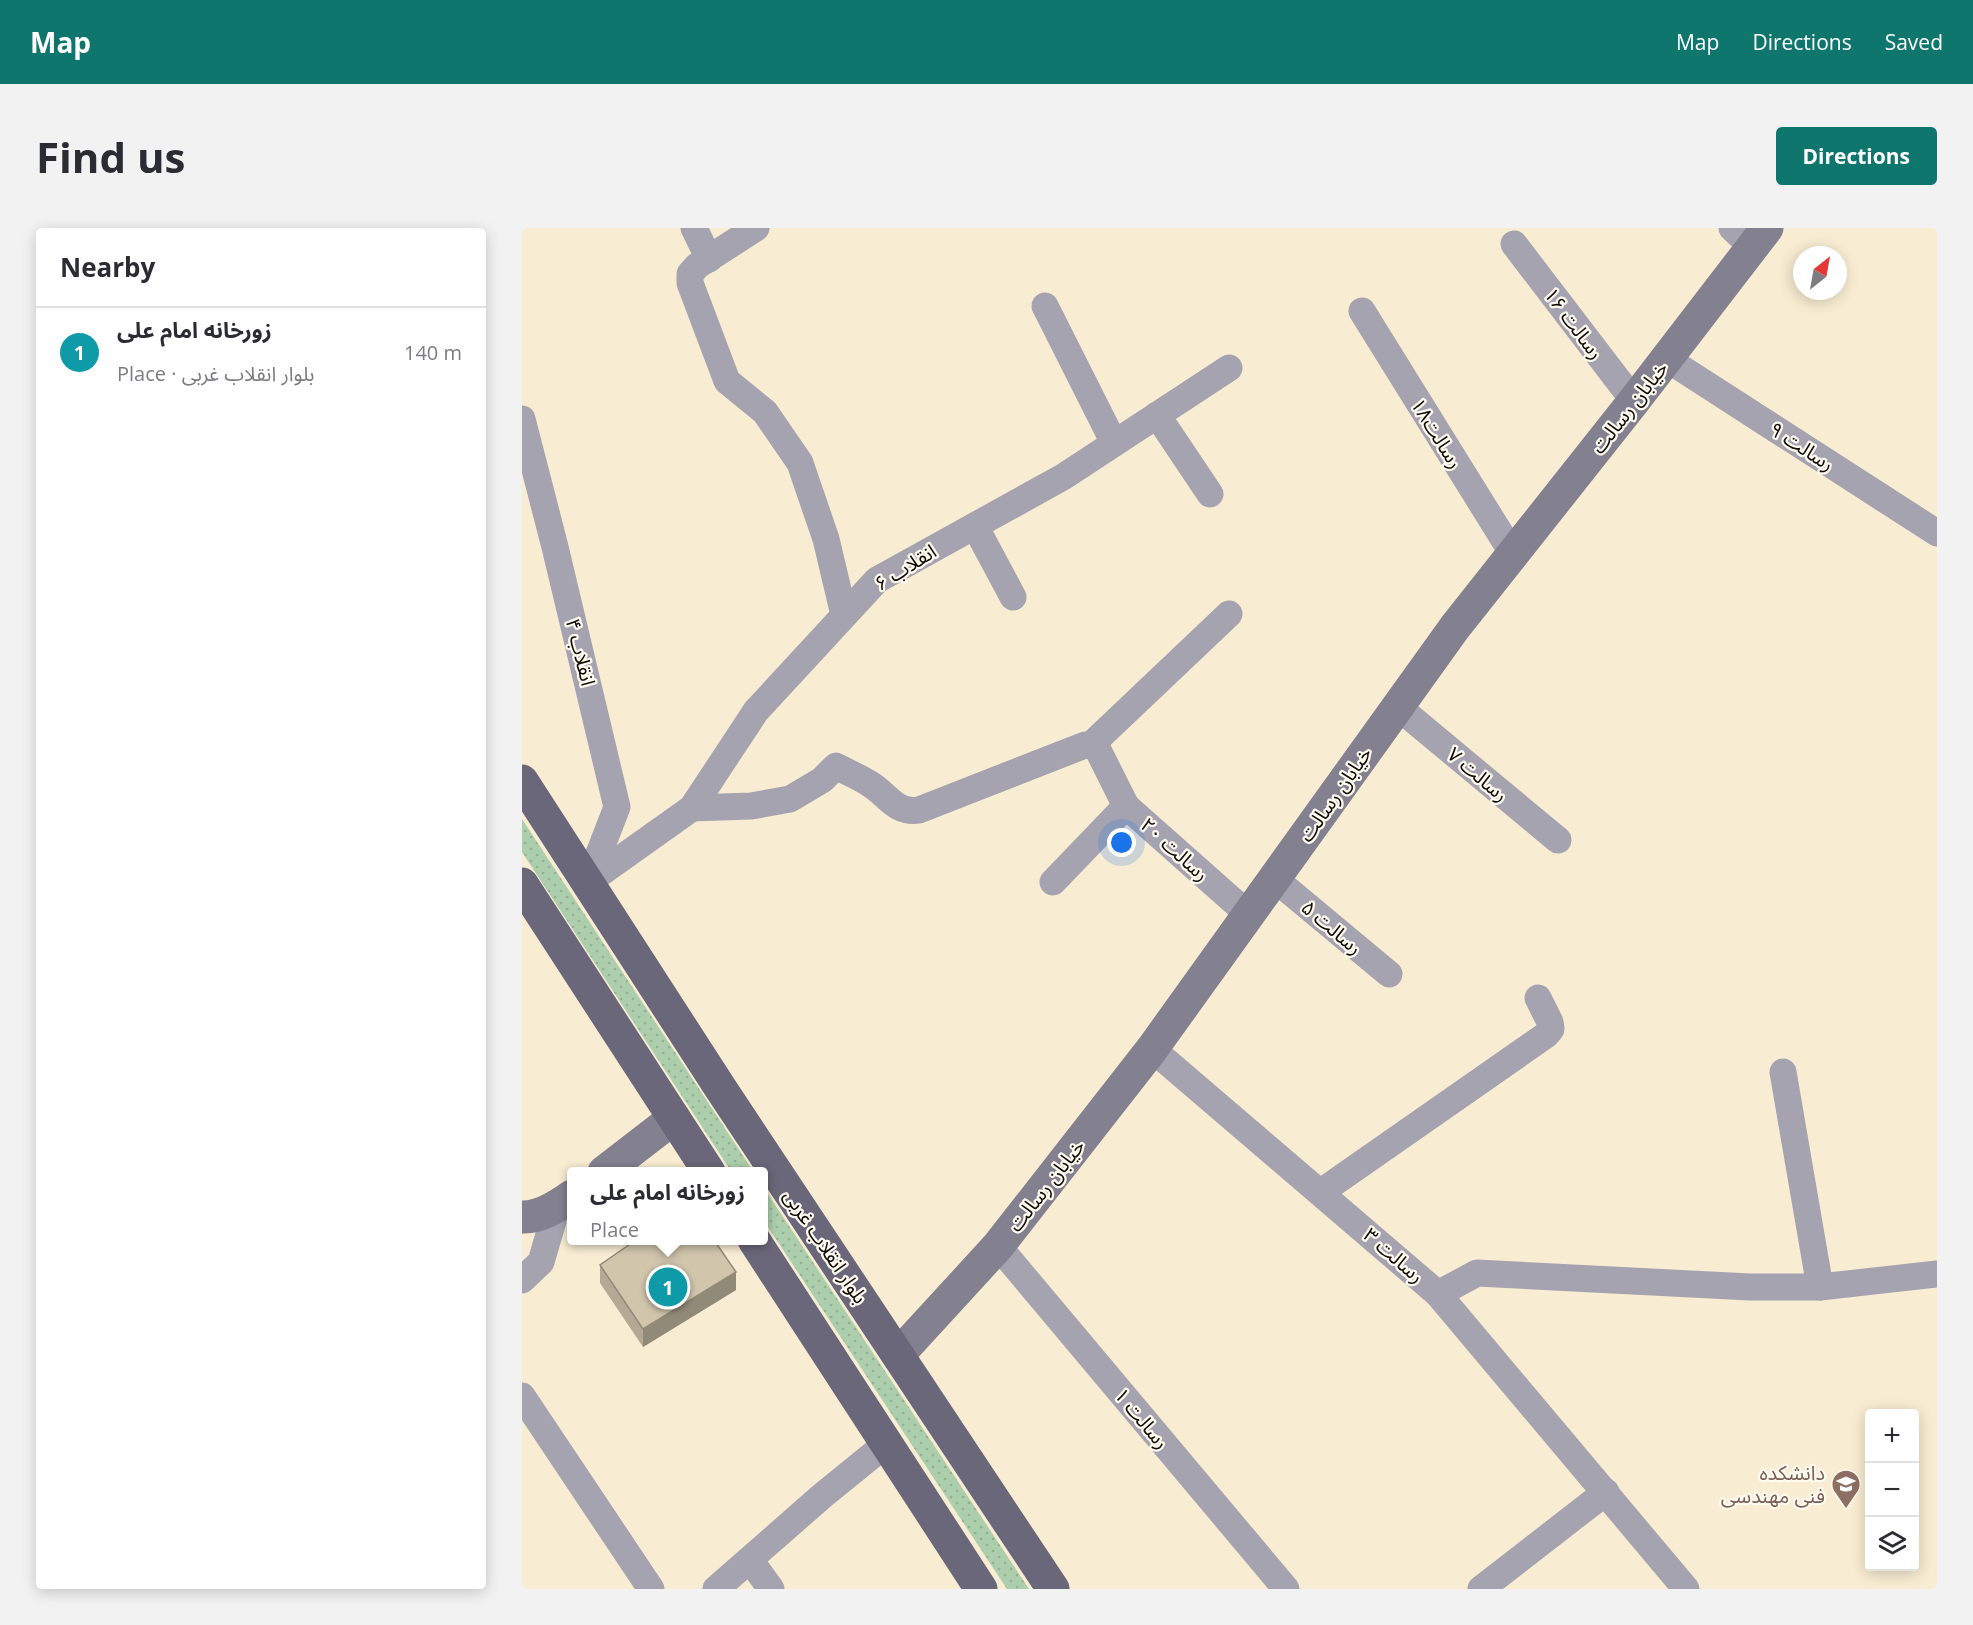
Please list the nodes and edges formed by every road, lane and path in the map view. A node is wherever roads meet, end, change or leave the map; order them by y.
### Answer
1 (694, 228) edge
2 (756, 228) edge
3 (1750, 234) edge
4 (1514, 244) dead end
5 (709, 259) junction
6 (1045, 306) dead end
7 (1362, 311) dead end
8 (1667, 359) junction
9 (1229, 368) dead end
10 (1634, 401) junction
11 (1157, 415) junction
12 (522, 419) edge
13 (1114, 443) junction
14 (1210, 494) dead end
15 (975, 526) junction
16 (1937, 533) edge
17 (1513, 554) junction
18 (1013, 597) dead end
19 (1229, 614) dead end
20 (844, 615) junction
21 (1398, 707) junction
22 (1092, 744) junction
23 (522, 781) edge
24 (1126, 806) junction
25 (692, 808) junction
26 (1558, 840) dead end
27 (1275, 879) junction
28 (588, 882) junction
29 (1053, 882) dead end
30 (522, 884) edge
31 (1249, 915) junction
32 (1389, 974) dead end
33 (1538, 998) dead end
34 (1152, 1049) junction
35 (1783, 1072) dead end
36 (674, 1118) junction
37 (610, 1167) edge
38 (706, 1167) edge
39 (1321, 1192) junction
40 (565, 1201) edge
41 (522, 1217) edge
42 (757, 1245) edge
43 (998, 1246) junction
44 (1937, 1274) edge
45 (522, 1280) edge
46 (1820, 1287) junction
47 (1438, 1293) junction
48 (898, 1355) junction
49 (522, 1396) edge
50 (886, 1444) junction
51 (1606, 1492) junction
52 (750, 1560) junction
53 (651, 1589) edge
54 (716, 1589) edge
55 (771, 1589) edge
56 (981, 1589) edge
57 (1053, 1589) edge
58 (1286, 1589) edge
59 (1481, 1589) edge
60 (1686, 1589) edge

1 - 5 street
2 - 5 street
3 - 8 street, خیابان رسالت
4 - 10 street, رسالت ۱۶
5 - 20 street
6 - 13 street
7 - 17 street, رسالت۱۸
8 - 10 street, خیابان رسالت
8 - 16 street, رسالت ۹
9 - 11 street, انقلاب ۶
10 - 17 street, خیابان رسالت
11 - 13 street, انقلاب ۶
11 - 14 street
12 - 28 street, انقلاب ۴
13 - 15 street, انقلاب ۶
15 - 18 street
15 - 20 street, انقلاب ۶
17 - 21 street, خیابان رسالت
19 - 22 street
20 - 25 street, انقلاب ۶
21 - 26 street, رسالت ۷
21 - 27 street, خیابان رسالت
22 - 24 street
22 - 25 street
23 - 28 main road, بلوار انقلاب غربی
24 - 29 street, رسالت ۲۰
24 - 31 street, رسالت ۲۰
25 - 28 street, انقلاب ۶
27 - 31 street, خیابان رسالت
27 - 32 street, رسالت ۵
28 - 48 main road, بلوار انقلاب غربی
30 - 36 main road
31 - 34 street, خیابان رسالت
33 - 39 street
34 - 39 street, رسالت ۳
34 - 43 street, خیابان رسالت
35 - 46 street
36 - 37 street
36 - 38 main road
39 - 47 street, رسالت ۳
40 - 41 street
40 - 45 street
42 - 50 main road
43 - 48 street, خیابان رسالت
43 - 58 street, رسالت ۱
44 - 46 street
46 - 47 street
47 - 51 street, رسالت ۳
48 - 57 main road, بلوار انقلاب غربی
49 - 53 street
50 - 52 street
50 - 56 main road
51 - 59 street
51 - 60 street, رسالت ۳
52 - 54 street
52 - 55 street

